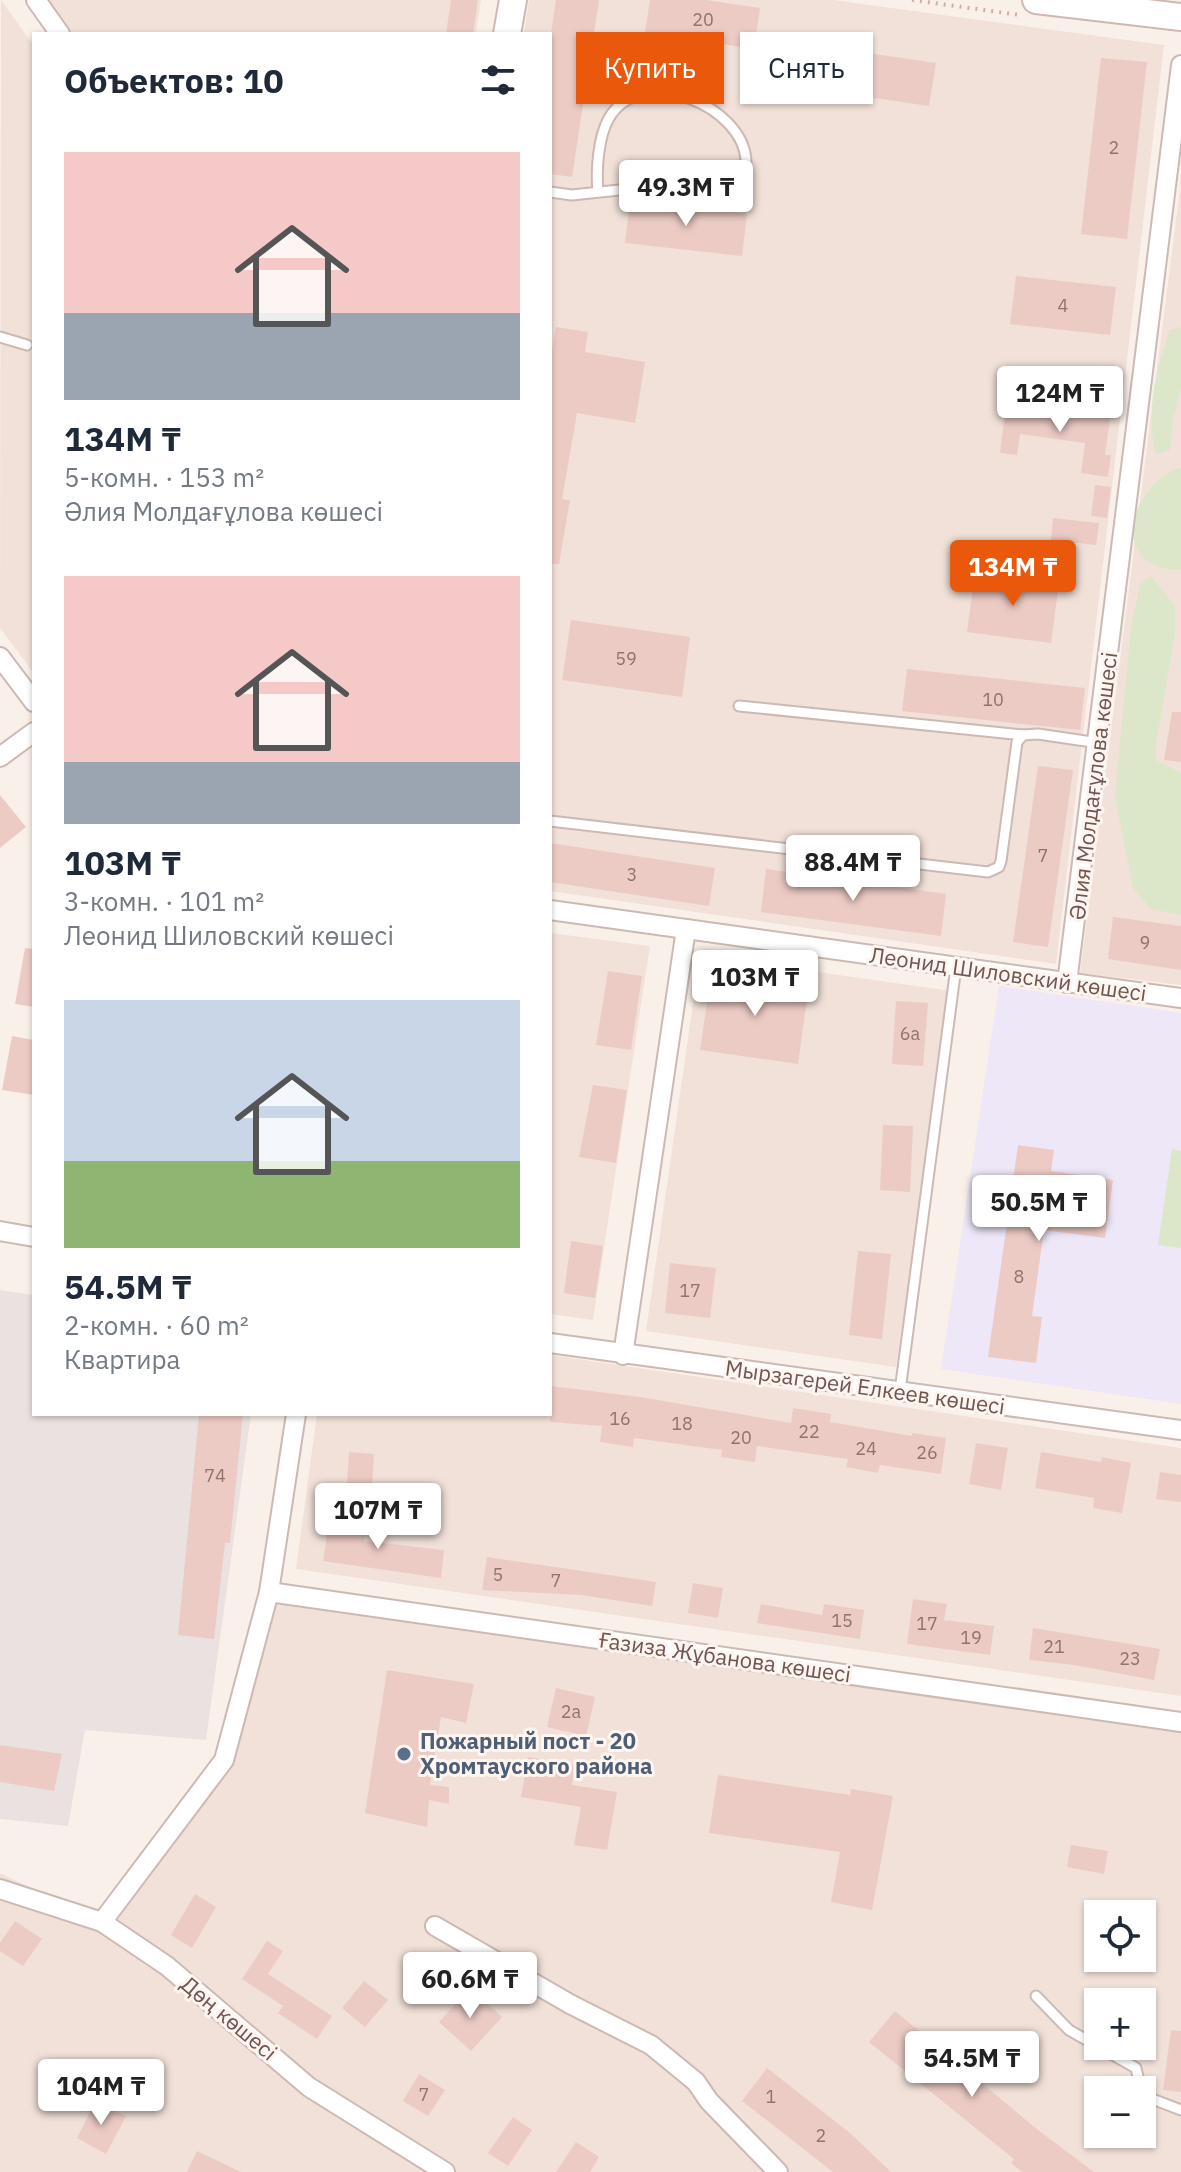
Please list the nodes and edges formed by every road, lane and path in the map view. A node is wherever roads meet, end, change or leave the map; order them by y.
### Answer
1 (36, 0) edge
2 (513, 0) edge
3 (1036, 0) edge
4 (1181, 17) edge
5 (59, 32) edge
6 (507, 32) edge
7 (1181, 65) edge
8 (1179, 96) edge
9 (552, 192) edge
10 (598, 192) junction
11 (0, 337) edge
12 (27, 345) dead end
13 (0, 657) edge
14 (32, 699) edge
15 (739, 706) dead end
16 (32, 733) edge
17 (1023, 735) junction
18 (1099, 743) junction
19 (0, 757) edge
20 (552, 821) edge
21 (552, 910) edge
22 (686, 929) junction
23 (956, 967) junction
24 (1067, 983) junction
25 (1181, 998) edge
26 (0, 1231) edge
27 (32, 1237) edge
28 (552, 1343) edge
29 (623, 1355) junction
30 (900, 1391) junction
31 (296, 1416) edge
32 (1181, 1430) edge
33 (269, 1592) junction
34 (1181, 1722) edge
35 (0, 1889) edge
36 (102, 1922) junction
37 (435, 1926) dead end
38 (1036, 1996) dead end
39 (1138, 2076) edge
40 (1156, 2099) edge
41 (1181, 2110) edge
42 (445, 2172) edge
43 (778, 2172) edge

1 - 5 street
2 - 6 main road
3 - 4 main road
7 - 8 street, Әлия Молдағұлова көшесі
8 - 18 street, Әлия Молдағұлова көшесі
9 - 10 lane
10 - 10 lane
11 - 12 lane
13 - 14 street
15 - 17 lane
16 - 19 street
17 - 18 lane
17 - 20 lane
18 - 24 street, Әлия Молдағұлова көшесі
21 - 22 street, Леонид Шиловский көшесі
22 - 23 street, Леонид Шиловский көшесі
22 - 29 street
23 - 24 street, Леонид Шиловский көшесі
23 - 30 lane
24 - 25 street, Леонид Шиловский көшесі
26 - 27 street
28 - 29 street, Мырзагерей Елкеев көшесі
29 - 30 street, Мырзагерей Елкеев көшесі
30 - 32 street, Мырзагерей Елкеев көшесі
31 - 33 street
33 - 34 street, Ғазиза Жұбанова көшесі
33 - 36 street
35 - 36 street, Дөң көшесі
36 - 42 street, Дөң көшесі
37 - 43 street
38 - 39 lane
40 - 41 lane

